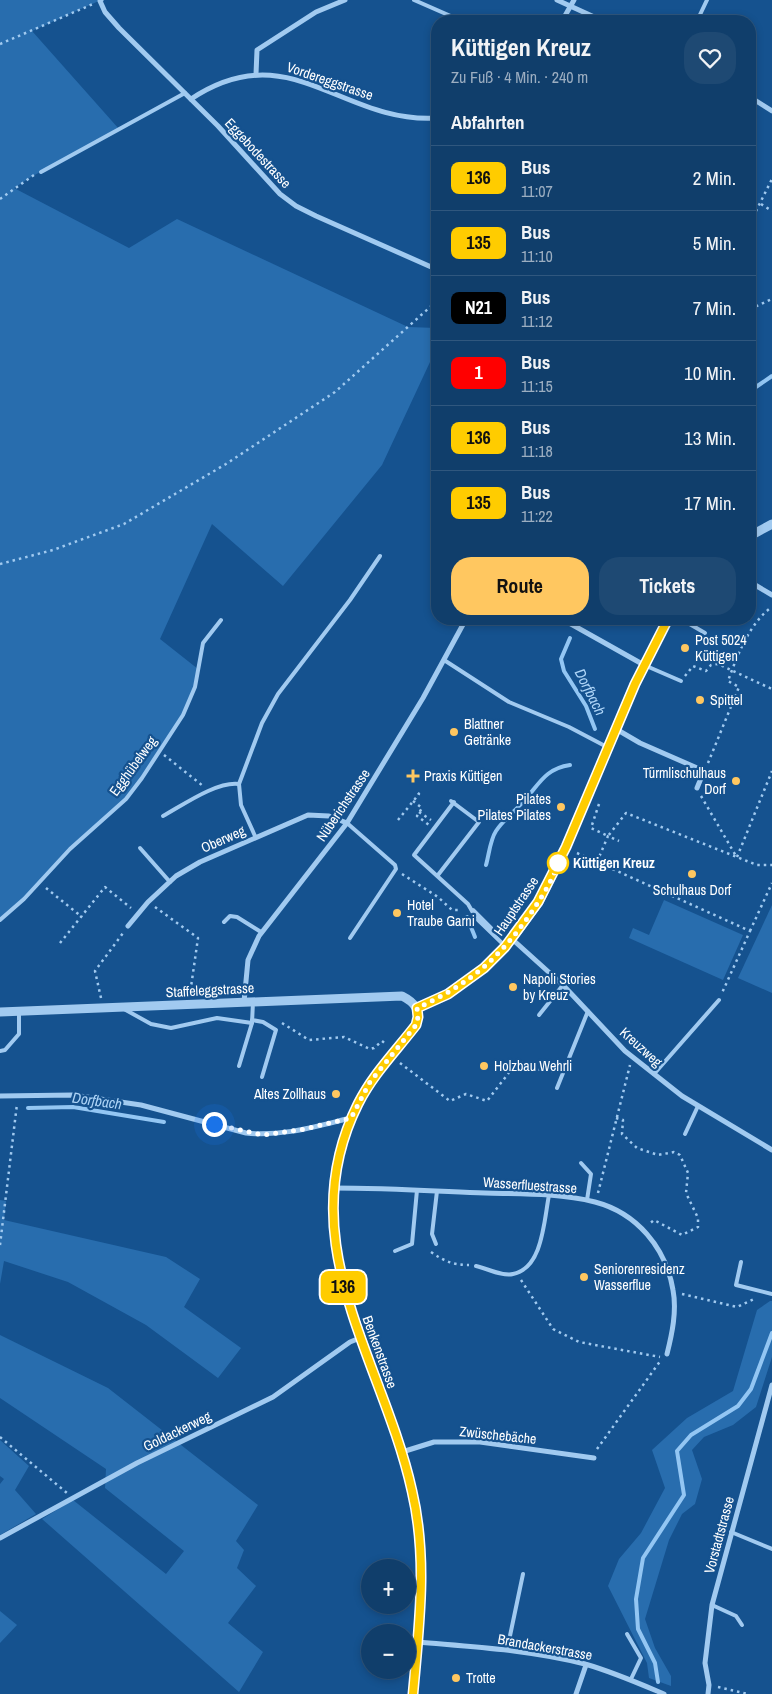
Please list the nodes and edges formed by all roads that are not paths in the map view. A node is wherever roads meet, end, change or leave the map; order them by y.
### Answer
1 (101, 0) edge
2 (345, 0) edge
3 (414, 0) edge
4 (557, 0) edge
5 (707, 0) edge
6 (573, 3) edge
7 (448, 15) edge
8 (566, 15) edge
9 (593, 15) edge
10 (700, 15) edge
11 (256, 74) junction
12 (185, 93) junction
13 (191, 99) junction
14 (756, 101) edge
15 (772, 111) edge
16 (431, 118) edge
17 (41, 172) road end
18 (431, 267) edge
19 (772, 524) edge
20 (756, 533) edge
21 (380, 556) dead end
22 (756, 586) edge
23 (772, 595) edge
24 (220, 620) dead end
25 (463, 625) edge
26 (573, 625) edge
27 (665, 625) edge
28 (691, 625) edge
29 (705, 633) dead end
30 (444, 660) junction
31 (644, 665) junction
32 (681, 681) road end
33 (615, 729) junction
34 (607, 747) junction
35 (239, 784) junction
36 (697, 788) road end
37 (164, 816) dead end
38 (348, 823) junction
39 (256, 836) junction
40 (140, 848) dead end
41 (438, 875) junction
42 (170, 882) junction
43 (0, 920) edge
44 (224, 922) dead end
45 (128, 926) road end
46 (262, 932) junction
47 (350, 938) dead end
48 (512, 939) junction
49 (505, 947) junction
50 (563, 985) junction
51 (719, 1000) road end
52 (248, 1002) junction
53 (122, 1008) junction
54 (417, 1008) junction
55 (588, 1011) junction
56 (0, 1012) edge
57 (19, 1012) junction
58 (539, 1015) dead end
59 (252, 1021) junction
60 (0, 1051) edge
61 (239, 1066) dead end
62 (654, 1074) junction
63 (262, 1077) dead end
64 (557, 1088) dead end
65 (0, 1096) edge
66 (698, 1106) junction
67 (351, 1118) junction
68 (685, 1134) dead end
69 (772, 1150) edge
70 (580, 1164) dead end
71 (333, 1188) junction
72 (417, 1190) junction
73 (437, 1191) junction
74 (549, 1195) junction
75 (586, 1200) junction
76 (436, 1244) dead end
77 (395, 1251) dead end
78 (741, 1262) dead end
79 (476, 1266) dead end
80 (772, 1294) edge
81 (360, 1338) junction
82 (667, 1354) dead end
83 (772, 1385) edge
84 (402, 1452) junction
85 (594, 1458) road end
86 (731, 1532) junction
87 (0, 1538) edge
88 (772, 1549) edge
89 (523, 1574) dead end
90 (712, 1605) junction
91 (742, 1625) dead end
92 (628, 1634) dead end
93 (418, 1642) junction
94 (507, 1650) junction
95 (586, 1664) junction
96 (631, 1679) junction
97 (413, 1694) edge
98 (576, 1694) edge
99 (664, 1694) edge
100 (708, 1694) edge

1 - 12 street, Eggebodestrasse
2 - 11 street
3 - 7 lane
4 - 6 street
5 - 10 lane
6 - 8 street
6 - 9 street
11 - 13 street, Vordereggstrasse
11 - 16 street, Vordereggstrasse
12 - 13 street, Eggebodestrasse
12 - 17 lane
13 - 18 street, Eggebodestrasse
14 - 15 street
19 - 20 street
21 - 35 lane
22 - 23 street
24 - 43 lane, Egghübelweg
25 - 30 street, Nüberichstrasse
26 - 31 street
27 - 31 street, Hauptstrasse
28 - 29 lane
30 - 34 lane
30 - 38 street, Nüberichstrasse
31 - 32 lane
31 - 33 street, Hauptstrasse
33 - 34 street, Hauptstrasse
33 - 36 street
34 - 48 street, Hauptstrasse
35 - 37 lane
35 - 39 lane
38 - 39 street, Oberweg
38 - 46 street, Nüberichstrasse
38 - 47 lane
39 - 42 street, Oberweg
40 - 42 lane
41 - 41 lane
41 - 49 lane
42 - 45 street, Oberweg
44 - 46 lane
46 - 52 street, Nüberichstrasse
48 - 49 street, Hauptstrasse
48 - 50 street, Kreuzweg
49 - 54 street, Hauptstrasse
50 - 55 street, Kreuzweg
50 - 58 lane
51 - 62 lane
52 - 53 street, Staffeleggstrasse
52 - 54 street, Staffeleggstrasse
52 - 59 lane
53 - 57 street, Staffeleggstrasse
53 - 59 lane
54 - 67 street, Benkenstrasse
55 - 62 street, Kreuzweg
55 - 64 lane
56 - 57 street, Staffeleggstrasse
57 - 60 lane
59 - 61 lane
59 - 63 lane
62 - 66 street, Kreuzweg
65 - 67 street
66 - 68 lane
66 - 69 street, Kreuzweg
67 - 71 street, Benkenstrasse
70 - 75 lane
71 - 72 street, Wasserfluestrasse
71 - 81 street, Benkenstrasse
72 - 73 street, Wasserfluestrasse
72 - 77 lane
73 - 74 street, Wasserfluestrasse
73 - 76 lane
74 - 75 street, Wasserfluestrasse
74 - 79 lane
75 - 82 street, Wasserfluestrasse
78 - 80 lane
81 - 84 street, Benkenstrasse
81 - 87 street, Goldackerweg
83 - 86 street, Vorstadtstrasse
84 - 85 street, Zwüschebäche
84 - 93 street, Benkenstrasse
86 - 88 lane
86 - 90 street, Vorstadtstrasse
89 - 94 lane
90 - 91 lane
90 - 100 street, Vorstadtstrasse
92 - 96 lane
93 - 94 street, Brandackerstrasse
93 - 97 street, Benkenstrasse
94 - 95 street, Brandackerstrasse
95 - 96 street, Brandackerstrasse
95 - 98 street
96 - 99 street, Brandackerstrasse

